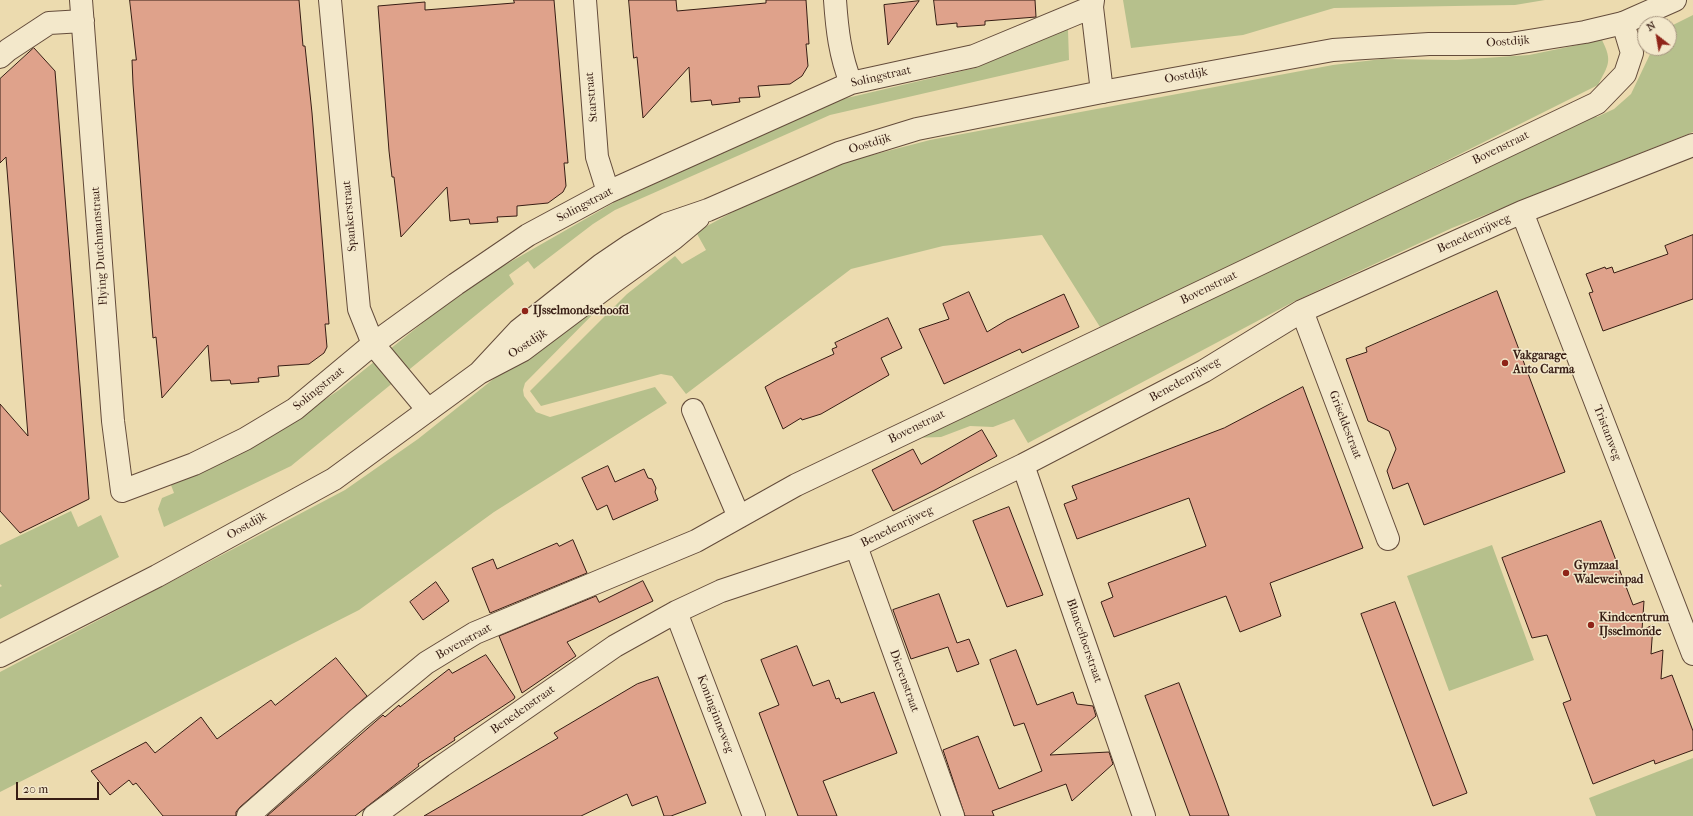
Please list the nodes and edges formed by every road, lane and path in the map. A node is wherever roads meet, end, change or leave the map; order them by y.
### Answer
1 (81, 0) edge
2 (330, 0) edge
3 (585, 0) edge
4 (835, 0) edge
5 (1675, 0) edge
6 (1093, 4) edge
7 (83, 21) junction
8 (1623, 23) junction
9 (0, 57) edge
10 (851, 83) junction
11 (1102, 92) junction
12 (1693, 145) edge
13 (608, 192) junction
14 (1522, 212) junction
15 (1302, 311) junction
16 (373, 344) junction
17 (428, 410) junction
18 (692, 410) dead end
19 (1024, 465) junction
20 (122, 491) joint
21 (738, 517) junction
22 (1388, 539) dead end
23 (856, 546) junction
24 (676, 612) junction
25 (1693, 654) edge
26 (0, 656) edge
27 (248, 816) edge
28 (374, 816) edge
29 (754, 816) edge
30 (953, 816) edge
31 (1144, 816) edge

1 - 7 street, Flying Dutchmanstraat
2 - 16 street, Spankerstraat
3 - 13 street, Starstraat
4 - 10 street
5 - 8 street, Oostdijk
6 - 10 street, Solingstraat
6 - 11 street
7 - 9 street
7 - 20 street, Flying Dutchmanstraat
8 - 11 street, Oostdijk
8 - 21 street, Bovenstraat
10 - 13 street, Solingstraat
11 - 17 street, Oostdijk
12 - 14 street, Benedenrijweg
13 - 16 street, Solingstraat
14 - 15 street, Benedenrijweg
14 - 25 street, Tristanweg
15 - 19 street, Benedenrijweg
15 - 22 street, Griseldestraat
16 - 17 street, Spankerstraat
16 - 20 street, Solingstraat
17 - 26 street, Oostdijk
18 - 21 street
19 - 23 street, Benedenrijweg
19 - 31 street, Blancefloerstraat
21 - 27 street, Bovenstraat
23 - 24 street, Benedenrijweg
23 - 30 street, Dierenstraat
24 - 28 street, Benedenstraat
24 - 29 street, Koninginneweg

